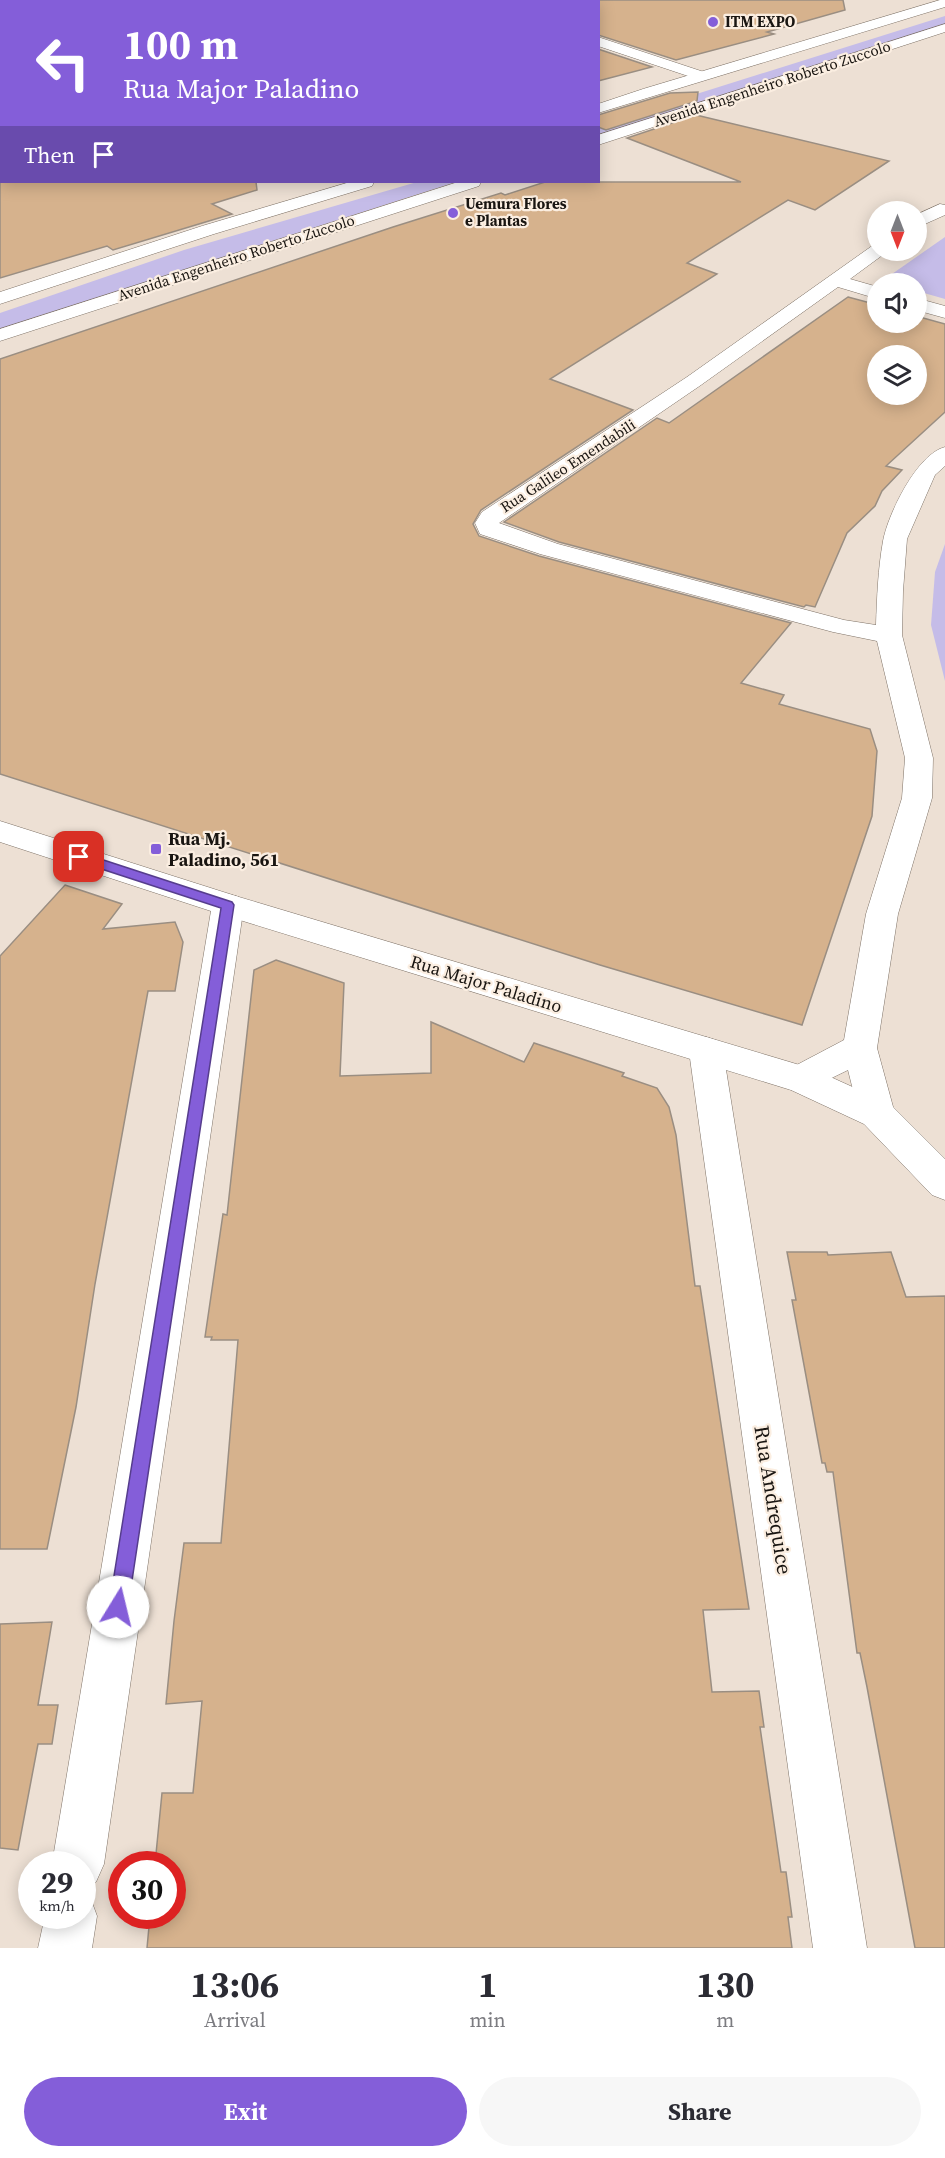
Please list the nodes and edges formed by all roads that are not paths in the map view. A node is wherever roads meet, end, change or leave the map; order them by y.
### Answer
1 (945, 3) edge
2 (864, 27) junction
3 (945, 28) edge
4 (912, 39) junction
5 (600, 42) edge
6 (702, 76) junction
7 (600, 108) edge
8 (600, 128) edge
9 (626, 131) junction
10 (600, 139) edge
11 (363, 183) edge
12 (470, 183) edge
13 (945, 210) edge
14 (927, 217) edge
15 (208, 230) junction
16 (251, 252) junction
17 (867, 258) edge
18 (837, 281) junction
19 (867, 290) edge
20 (0, 298) edge
21 (927, 307) edge
22 (945, 312) edge
23 (0, 335) edge
24 (945, 453) edge
25 (889, 635) junction
26 (932, 757) edge
27 (0, 831) edge
28 (228, 905) junction
29 (860, 1048) junction
30 (706, 1051) junction
31 (801, 1079) junction
32 (877, 1114) junction
33 (945, 1184) edge
34 (80, 1851) edge
35 (68, 1929) edge
36 (66, 1948) edge
37 (840, 1948) edge

1 - 2 street, Avenida Engenheiro Roberto Zuccolo
2 - 4 street
2 - 6 street, Avenida Engenheiro Roberto Zuccolo
3 - 4 street, Avenida Engenheiro Roberto Zuccolo
4 - 9 street, Avenida Engenheiro Roberto Zuccolo
5 - 6 street
6 - 7 street, Avenida Engenheiro Roberto Zuccolo
8 - 9 street
9 - 10 street, Avenida Engenheiro Roberto Zuccolo
11 - 15 street, Avenida Engenheiro Roberto Zuccolo
12 - 16 street, Avenida Engenheiro Roberto Zuccolo
13 - 14 street
15 - 16 street
15 - 20 street, Avenida Engenheiro Roberto Zuccolo
16 - 23 street, Avenida Engenheiro Roberto Zuccolo
17 - 18 street, Rua Galileo Emendabili
18 - 19 street
18 - 25 street, Rua Galileo Emendabili
21 - 22 street
24 - 25 street
25 - 26 street
26 - 29 street
27 - 28 street, Rua Major Paladino
28 - 30 street, Rua Major Paladino
28 - 34 street
29 - 31 street
29 - 32 street
30 - 31 street, Rua Major Paladino
30 - 37 street, Rua Andrequice
31 - 32 street, Rua Major Paladino
32 - 33 street, Rua Major Paladino
35 - 36 street

